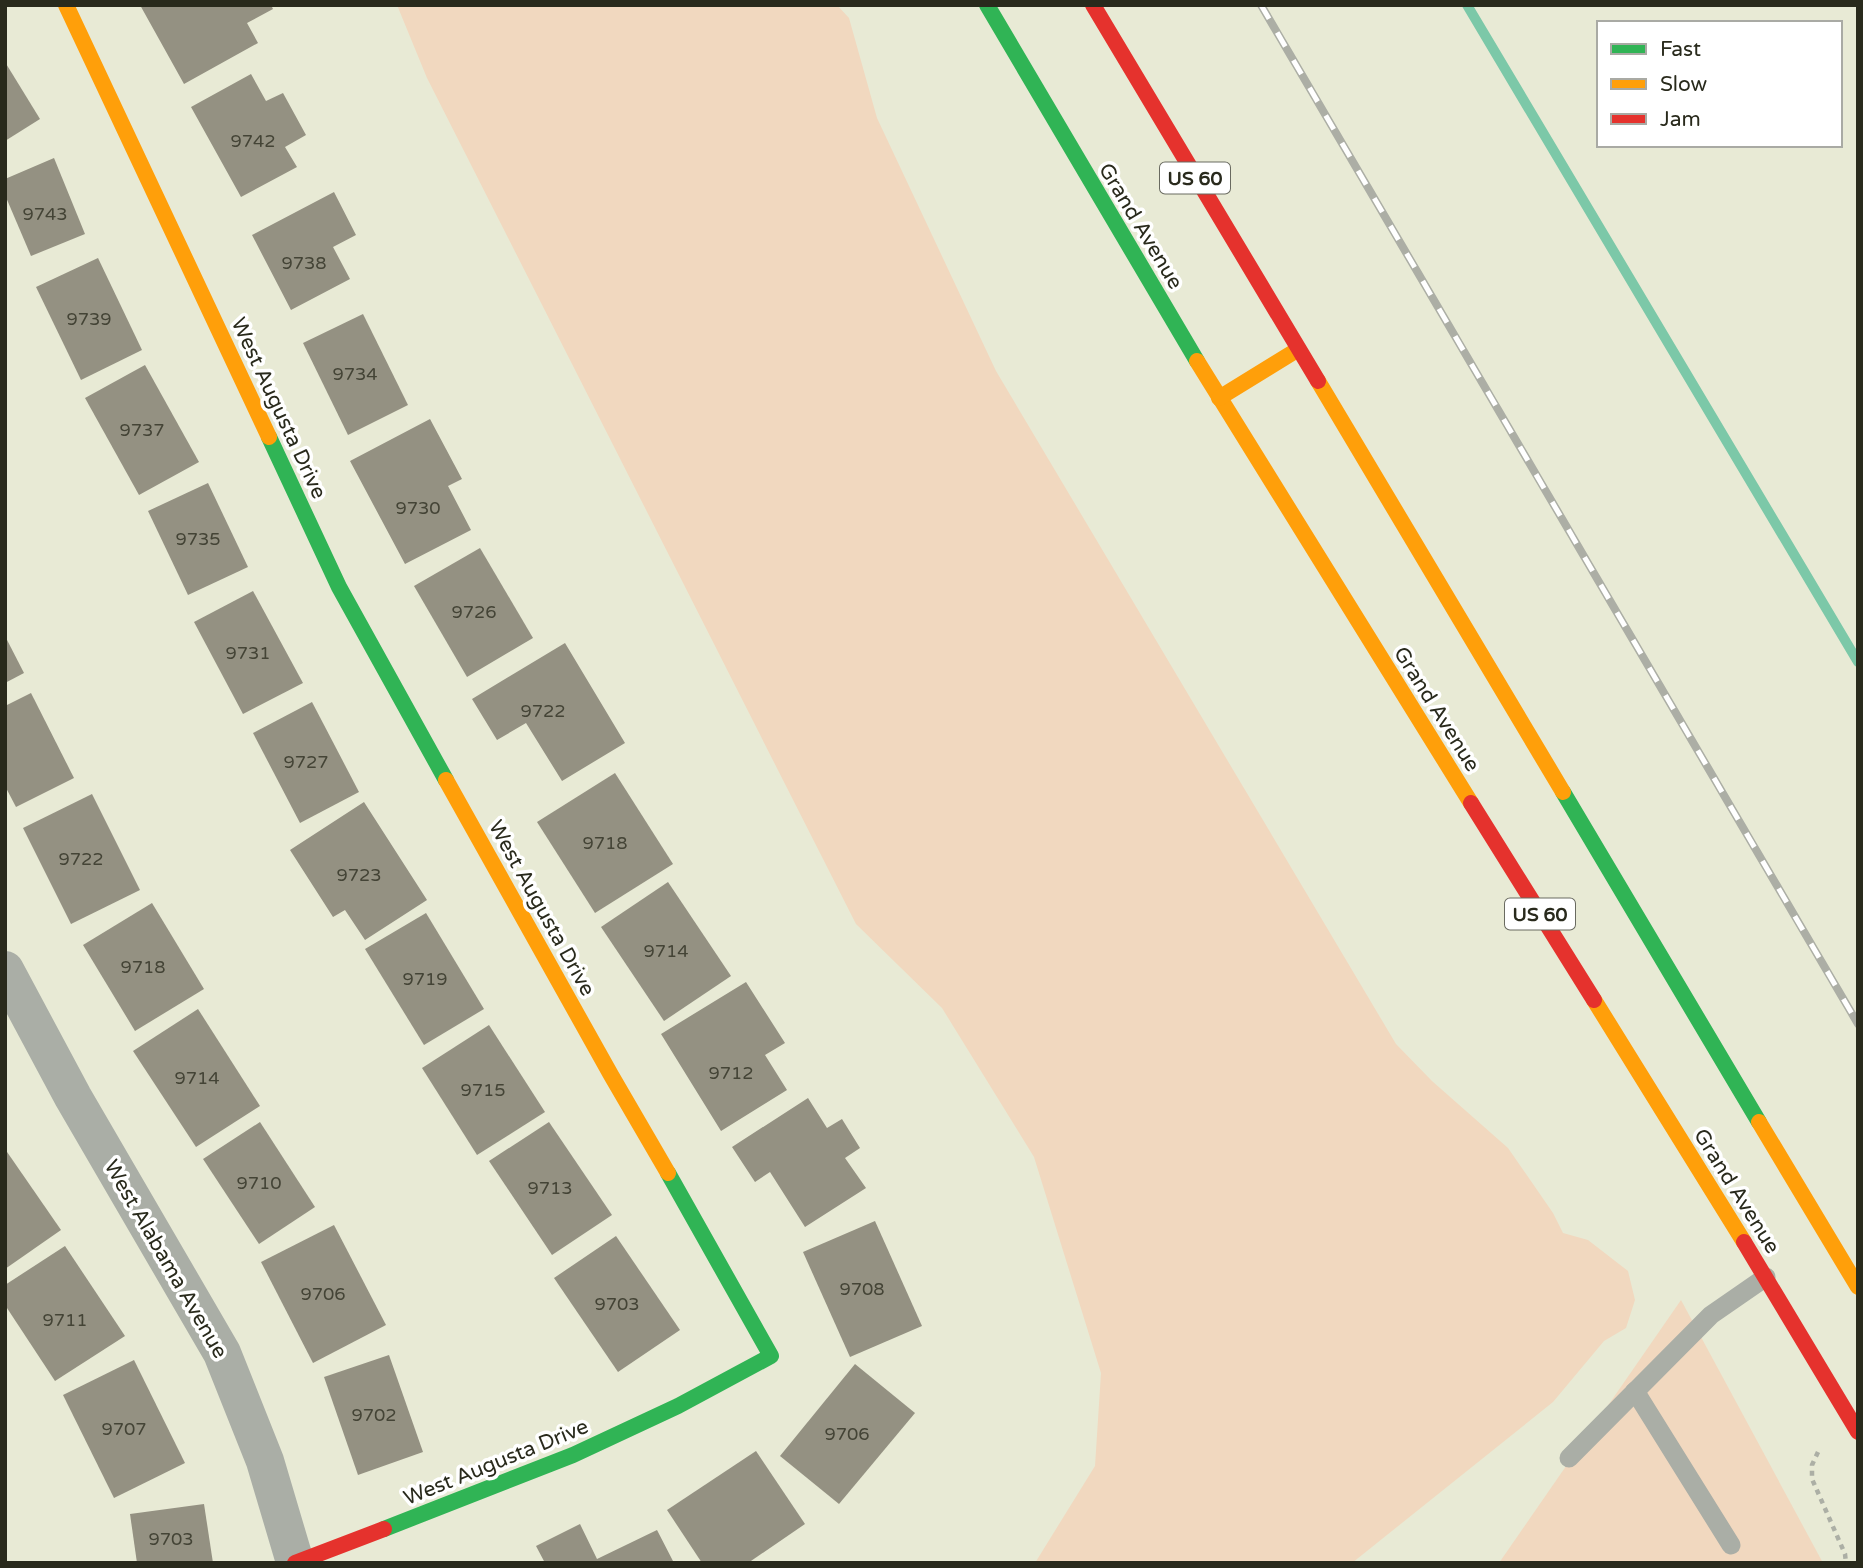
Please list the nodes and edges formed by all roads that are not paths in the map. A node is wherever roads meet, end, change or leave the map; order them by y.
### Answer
1 (66, 5) edge
2 (987, 5) edge
3 (1093, 5) edge
4 (1297, 350) junction
5 (1219, 398) junction
6 (5, 971) edge
7 (1766, 1277) junction
8 (1858, 1287) edge
9 (1635, 1391) junction
10 (1858, 1432) edge
11 (1569, 1458) dead end
12 (1731, 1545) dead end
13 (295, 1562) edge

1 - 13 main road, West Augusta Drive
2 - 5 main road, Grand Avenue / US 60
3 - 4 main road, US 60
4 - 5 main road
4 - 8 main road, US 60
5 - 7 main road, Grand Avenue / US 60
6 - 13 street, West Alabama Avenue
7 - 9 lane
7 - 10 main road, Grand Avenue / US 60
9 - 11 lane
9 - 12 lane

